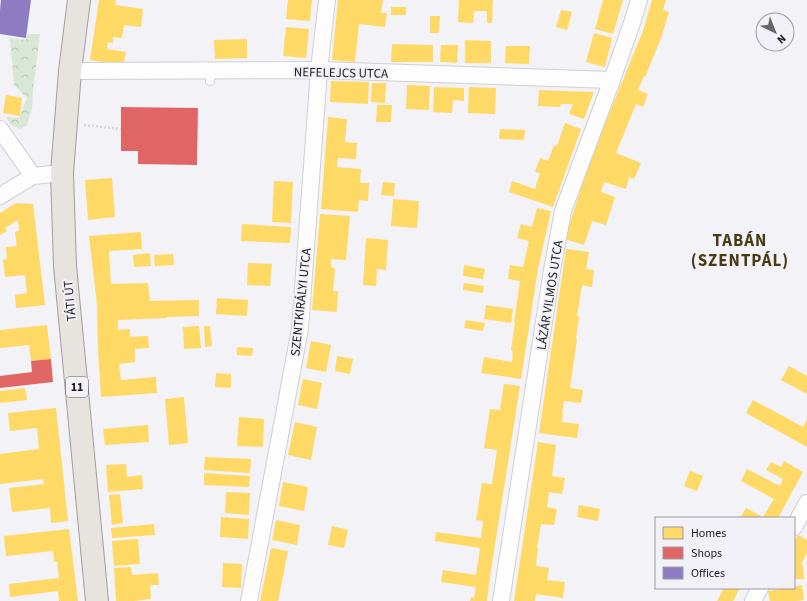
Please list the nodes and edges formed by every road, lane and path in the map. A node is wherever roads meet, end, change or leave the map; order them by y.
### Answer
1 (79, 0) edge
2 (326, 0) edge
3 (639, 0) edge
4 (320, 70) junction
5 (70, 71) junction
6 (612, 80) junction
7 (80, 125) dead end
8 (0, 129) edge
9 (121, 129) dead end
10 (62, 173) junction
11 (33, 176) junction
12 (0, 196) edge
13 (807, 503) edge
14 (795, 525) edge
15 (759, 589) edge
16 (97, 601) edge
17 (249, 601) edge
18 (500, 601) edge
19 (753, 601) edge

1 - 5 main road, TÁTI ÚT / 11
2 - 4 street, SZENTKIRÁLYI UTCA
3 - 6 street, LÁZÁR VILMOS UTCA
4 - 5 street, NEFELEJCS UTCA
4 - 6 street, NEFELEJCS UTCA
4 - 17 street, SZENTKIRÁLYI UTCA
5 - 10 main road, TÁTI ÚT / 11
6 - 18 street, LÁZÁR VILMOS UTCA
7 - 9 path
8 - 11 street
10 - 11 street
10 - 16 main road, TÁTI ÚT / 11
11 - 12 street
13 - 14 street
15 - 19 street

